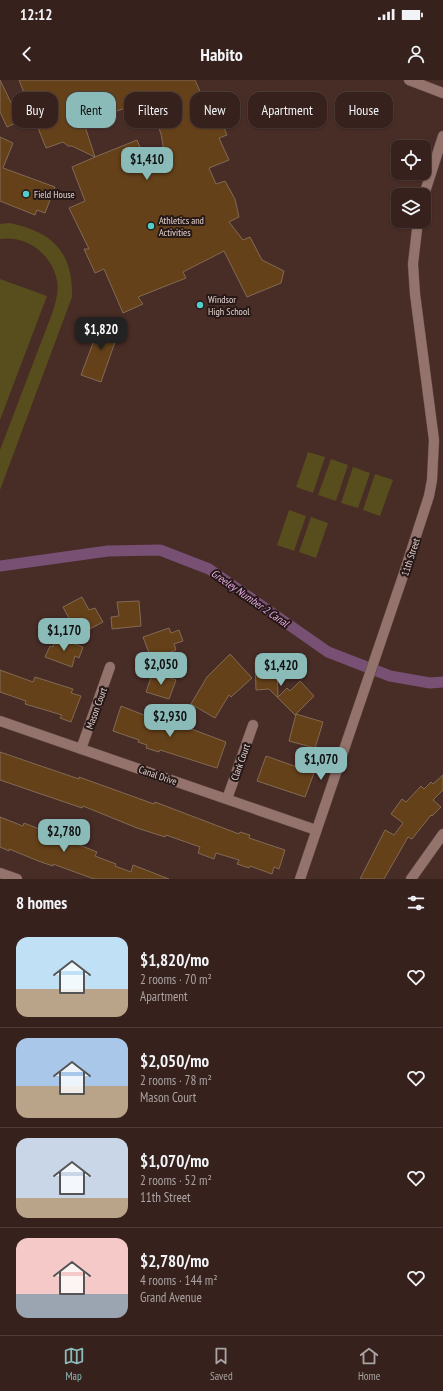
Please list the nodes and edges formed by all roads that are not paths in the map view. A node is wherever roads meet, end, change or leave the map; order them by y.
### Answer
1 (409, 80) edge
2 (443, 94) edge
3 (443, 136) edge
4 (426, 188) edge
5 (417, 228) edge
6 (110, 667) dead end
7 (0, 721) edge
8 (254, 725) dead end
9 (81, 749) junction
10 (227, 799) junction
11 (316, 830) junction
12 (443, 834) edge
13 (0, 873) edge
14 (17, 879) edge
15 (300, 879) edge
16 (411, 879) edge

1 - 2 street
3 - 4 street
5 - 11 street, 11th Street
6 - 9 street, Mason Court
7 - 9 street, Canal Drive
8 - 10 street, Clark Court
9 - 10 street, Canal Drive
10 - 11 street, Canal Drive
11 - 15 street, 11th Street
12 - 16 street
13 - 14 street

